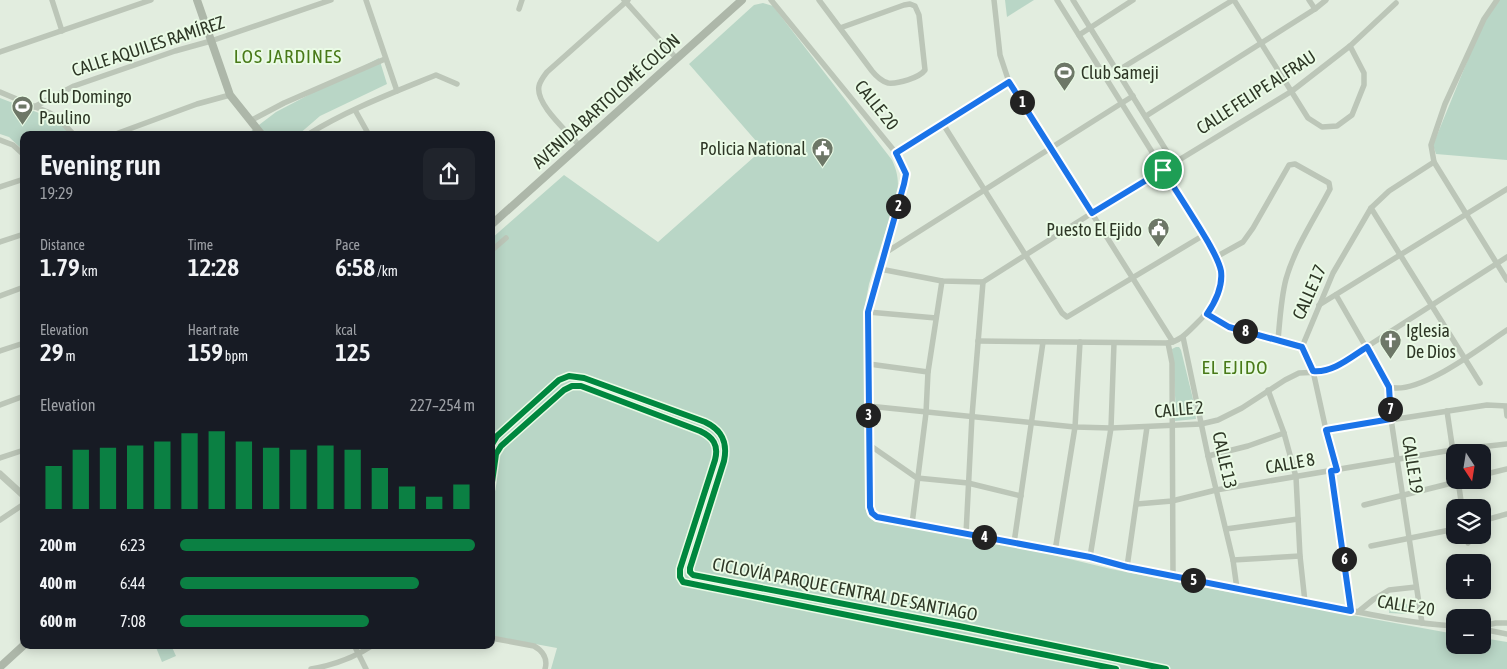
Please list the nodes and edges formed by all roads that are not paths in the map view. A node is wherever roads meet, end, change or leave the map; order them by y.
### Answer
1 (52, 0) edge
2 (151, 0) edge
3 (196, 0) edge
4 (331, 0) edge
5 (366, 0) edge
6 (522, 0) edge
7 (742, 0) edge
8 (771, 0) edge
9 (819, 0) edge
10 (994, 0) edge
11 (1057, 0) edge
12 (1073, 0) edge
13 (1134, 0) edge
14 (1234, 0) edge
15 (1310, 0) edge
16 (1326, 0) edge
17 (1497, 0) edge
18 (626, 1) edge
19 (1396, 3) dead end
20 (519, 9) dead end
21 (1315, 9) junction
22 (840, 28) junction
23 (1090, 28) junction
24 (62, 31) junction
25 (1079, 35) junction
26 (211, 42) junction
27 (1262, 43) junction
28 (1350, 46) junction
29 (0, 52) edge
30 (676, 58) junction
31 (385, 59) junction
32 (1117, 71) junction
33 (1009, 82) junction
34 (457, 84) dead end
35 (397, 91) junction
36 (1292, 91) junction
37 (0, 92) edge
38 (230, 95) junction
39 (1133, 96) junction
40 (1122, 104) junction
41 (34, 107) junction
42 (355, 110) junction
43 (1146, 116) junction
44 (250, 121) junction
45 (943, 124) junction
46 (70, 131) edge
47 (124, 131) edge
48 (255, 131) edge
49 (314, 131) edge
50 (367, 131) edge
51 (0, 140) edge
52 (579, 145) junction
53 (1051, 148) junction
54 (20, 151) edge
55 (896, 153) junction
56 (1434, 162) junction
57 (1174, 163) junction
58 (1163, 170) junction
59 (20, 180) edge
60 (0, 187) edge
61 (1507, 189) edge
62 (985, 190) junction
63 (1371, 208) junction
64 (1092, 213) junction
65 (1466, 214) junction
66 (495, 221) edge
67 (20, 235) edge
68 (1204, 235) junction
69 (506, 238) dead end
70 (0, 242) edge
71 (495, 248) edge
72 (885, 254) junction
73 (1024, 255) junction
74 (1400, 255) junction
75 (1216, 257) junction
76 (1507, 257) edge
77 (1497, 264) junction
78 (880, 269) junction
79 (1132, 278) junction
80 (1507, 280) edge
81 (942, 281) junction
82 (983, 282) junction
83 (20, 288) edge
84 (1336, 295) junction
85 (0, 296) edge
86 (1319, 305) junction
87 (1432, 305) junction
88 (868, 312) junction
89 (1207, 314) junction
90 (936, 318) junction
91 (1507, 330) edge
92 (1183, 338) junction
93 (1278, 340) junction
94 (978, 341) junction
95 (1043, 342) junction
96 (1080, 342) junction
97 (1114, 343) junction
98 (1170, 343) junction
99 (20, 344) edge
100 (1302, 347) junction
101 (1367, 347) junction
102 (0, 351) edge
103 (1464, 359) junction
104 (869, 364) junction
105 (1313, 371) junction
106 (928, 372) junction
107 (1480, 383) dead end
108 (1389, 387) junction
109 (1268, 390) junction
110 (20, 397) edge
111 (0, 404) edge
112 (868, 406) junction
113 (1506, 407) edge
114 (1447, 411) junction
115 (926, 413) junction
116 (972, 416) junction
117 (1507, 416) edge
118 (1391, 419) junction
119 (1032, 422) junction
120 (1201, 424) junction
121 (1172, 426) junction
122 (1075, 427) junction
123 (1147, 427) junction
124 (1111, 428) junction
125 (1326, 430) junction
126 (1284, 433) junction
127 (868, 444) junction
128 (1451, 444) edge
129 (1507, 444) edge
130 (1491, 446) edge
131 (20, 451) edge
132 (1446, 451) edge
133 (1208, 456) junction
134 (0, 458) edge
135 (1397, 460) junction
136 (1507, 469) edge
137 (1334, 471) junction
138 (1491, 473) edge
139 (0, 474) edge
140 (1296, 477) junction
141 (917, 478) junction
142 (968, 483) junction
143 (1446, 484) edge
144 (1216, 490) junction
145 (20, 492) edge
146 (1402, 495) junction
147 (1020, 496) junction
148 (1172, 502) junction
149 (1137, 504) junction
150 (1364, 505) dead end
151 (20, 507) edge
152 (1507, 514) edge
153 (1491, 518) edge
154 (1298, 519) junction
155 (0, 520) edge
156 (912, 524) junction
157 (1226, 529) junction
158 (1446, 531) edge
159 (966, 534) junction
160 (1409, 539) junction
161 (1014, 543) junction
162 (1371, 546) dead end
163 (1055, 551) junction
164 (1300, 556) junction
165 (1090, 557) junction
166 (1233, 560) junction
167 (1127, 567) junction
168 (1173, 575) junction
169 (1416, 587) junction
170 (1237, 589) junction
171 (1306, 602) junction
172 (1354, 611) junction
173 (1422, 623) junction
174 (1507, 623) edge
175 (1446, 625) edge
176 (1491, 625) edge
177 (1491, 630) edge
178 (1507, 634) edge
179 (495, 639) edge
180 (20, 649) edge
181 (356, 649) edge
182 (367, 649) edge
183 (359, 655) junction
184 (0, 667) edge
185 (311, 669) edge
186 (366, 669) edge
187 (545, 669) edge

1 - 24 street
2 - 24 street
3 - 26 main road
4 - 26 street, CALLE AQUILES RAMÍREZ
5 - 31 street
6 - 20 street
7 - 30 main road, AVENIDA BARTOLOMÉ COLÓN
8 - 55 street, CALLE 20
9 - 22 street
10 - 33 street
11 - 25 street
12 - 23 street
13 - 23 street
14 - 27 street
14 - 32 street
15 - 21 street
16 - 21 street
17 - 56 street
18 - 30 street
18 - 52 street
19 - 28 street, CALLE FELIPE ALFRAU
21 - 27 street
22 - 22 street
23 - 25 street
23 - 32 street
24 - 29 street
25 - 40 street
26 - 38 main road
26 - 41 street, CALLE AQUILES RAMÍREZ
27 - 36 street
27 - 43 street
28 - 36 street, CALLE FELIPE ALFRAU
28 - 36 street
30 - 52 main road, AVENIDA BARTOLOMÉ COLÓN
31 - 35 street
31 - 44 street
32 - 39 street
33 - 45 street
33 - 53 street
34 - 35 street
35 - 42 street
36 - 57 street, CALLE FELIPE ALFRAU
37 - 41 street
38 - 44 main road
38 - 47 street
39 - 40 street
39 - 43 street
40 - 53 street
40 - 58 street
41 - 46 street
42 - 49 street
42 - 50 street
43 - 57 street
44 - 48 main road
45 - 55 street
45 - 62 street
51 - 54 street
52 - 66 main road, AVENIDA BARTOLOMÉ COLÓN
53 - 62 street
53 - 64 street
55 - 72 street, CALLE 20
56 - 63 street, CALLE 17
56 - 65 street
57 - 58 street, CALLE FELIPE ALFRAU
58 - 64 street, CALLE FELIPE ALFRAU
58 - 68 street
59 - 60 street
61 - 65 street
62 - 72 street
62 - 73 street
63 - 74 street
63 - 86 street, CALLE 17
64 - 73 street, CALLE FELIPE ALFRAU
64 - 79 street
65 - 74 street
65 - 77 street
67 - 70 street
68 - 75 street
68 - 79 street
69 - 71 street
72 - 78 street, CALLE 20
73 - 79 street
73 - 82 street, CALLE FELIPE ALFRAU
74 - 84 street
74 - 87 street
75 - 89 street
75 - 93 street
76 - 77 street, CALLE 2
77 - 80 street
77 - 87 street, CALLE 2
78 - 81 street
78 - 88 street, CALLE 20
79 - 98 street
81 - 82 street
81 - 90 street
82 - 94 street
83 - 85 street
84 - 86 street
84 - 101 street, CALLE 19
86 - 100 street, CALLE 17
87 - 101 street, CALLE 2
87 - 103 street
88 - 90 street
88 - 104 street, CALLE 20
89 - 92 street
89 - 93 street
90 - 106 street
91 - 103 street
92 - 98 street
92 - 120 street, CALLE 13
93 - 100 street
94 - 95 street
94 - 116 street
95 - 96 street
95 - 119 street
96 - 97 street
96 - 122 street
97 - 98 street
97 - 124 street
98 - 121 street
99 - 102 street
100 - 105 street, CALLE 17
101 - 105 street, CALLE 2
101 - 108 street, CALLE 19
103 - 107 street
103 - 108 street
104 - 106 street
104 - 112 street, CALLE 20
105 - 109 street, CALLE 2
105 - 125 street, CALLE 17
106 - 115 street
108 - 118 street, CALLE 19
109 - 120 street, CALLE 2
109 - 126 street
110 - 111 street
112 - 115 street, CALLE 2
112 - 127 street, CALLE 20
113 - 114 street
113 - 117 street
114 - 118 street
114 - 128 street
115 - 116 street, CALLE 2
115 - 141 street
116 - 119 street, CALLE 2
116 - 142 street
118 - 125 street
118 - 135 street, CALLE 19
119 - 122 street, CALLE 2
119 - 147 street
120 - 121 street, CALLE 2
120 - 133 street, CALLE 13
121 - 123 street, CALLE 2
121 - 148 street
122 - 124 street, CALLE 2
122 - 163 street
123 - 124 street, CALLE 2
123 - 149 street
124 - 165 street
125 - 137 street, CALLE 17
126 - 133 street
126 - 140 street
127 - 141 street
127 - 156 street, CALLE 20
129 - 130 street, CALLE 8
131 - 134 street
132 - 135 street, CALLE 8
133 - 144 street, CALLE 13
135 - 137 street, CALLE 8
135 - 146 street, CALLE 19
136 - 138 street
137 - 140 street, CALLE 8
137 - 172 street, CALLE 17
139 - 145 street
140 - 144 street, CALLE 8
140 - 154 street
141 - 142 street
141 - 156 street
142 - 147 street
142 - 159 street
143 - 146 street
144 - 148 street, CALLE 8
144 - 157 street, CALLE 13
146 - 150 street
146 - 160 street, CALLE 19
147 - 161 street
148 - 149 street, CALLE 8
148 - 168 street
149 - 167 street
151 - 155 street
152 - 153 street
154 - 157 street
154 - 164 street
156 - 159 street, CALLE 20
157 - 166 street, CALLE 13
158 - 160 street
159 - 161 street, CALLE 20
160 - 162 street
160 - 169 street, CALLE 19
161 - 163 street, CALLE 20
163 - 165 street, CALLE 20
164 - 166 street
164 - 171 street
165 - 167 street, CALLE 20
166 - 170 street, CALLE 13
167 - 168 street, CALLE 20
168 - 170 street, CALLE 20
169 - 172 street
169 - 173 street, CALLE 19
170 - 171 street, CALLE 20
171 - 172 street, CALLE 20
172 - 173 street, CALLE 20
173 - 175 street, CALLE 20
174 - 176 street
177 - 178 street
179 - 187 street
180 - 184 main road
181 - 183 street
182 - 183 street
183 - 185 street
183 - 186 street

